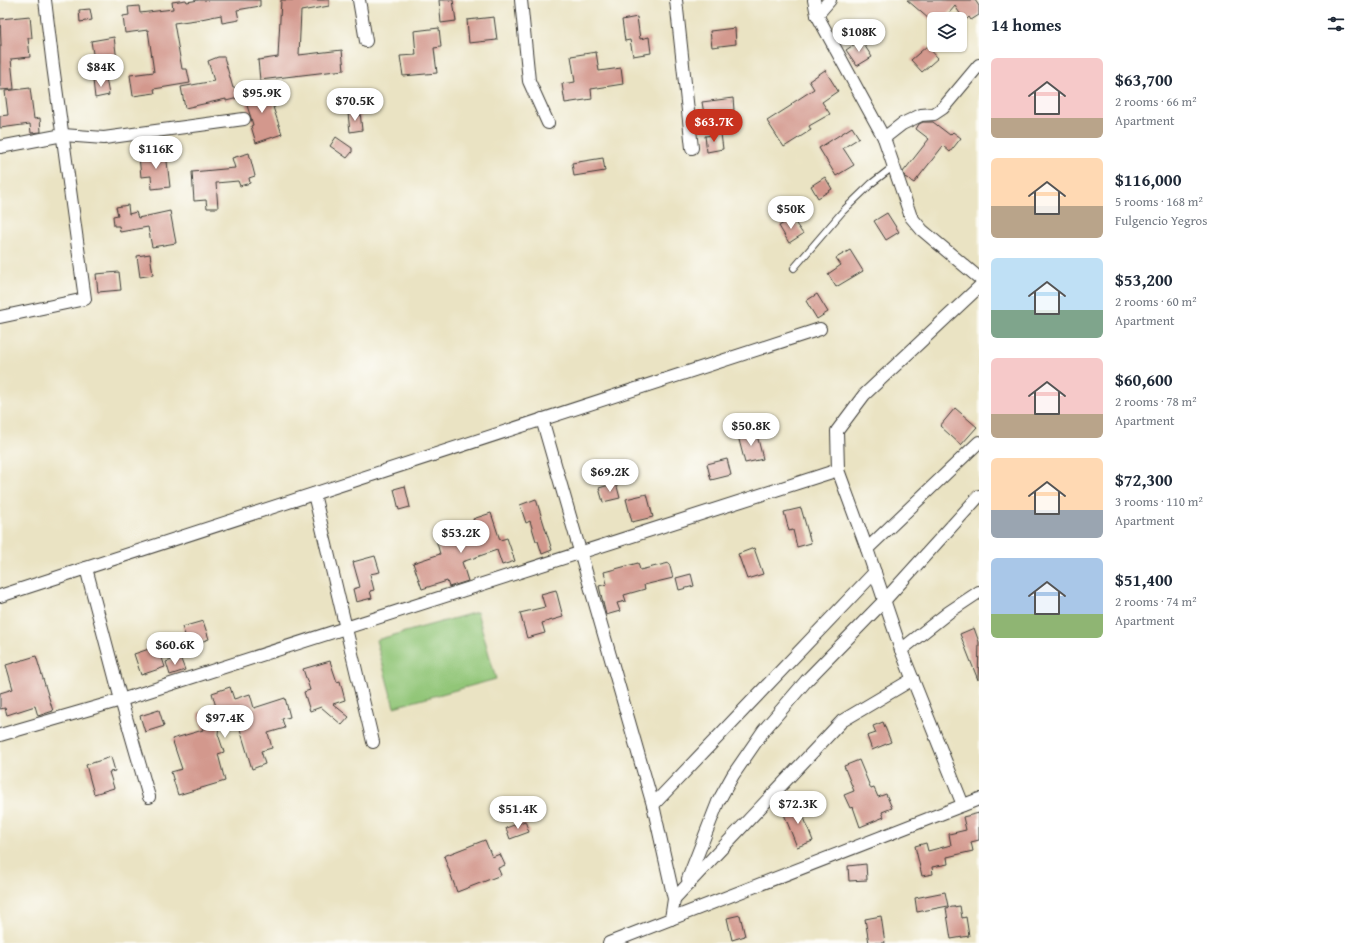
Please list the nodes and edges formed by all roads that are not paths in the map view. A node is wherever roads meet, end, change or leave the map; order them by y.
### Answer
1 (45, 0) edge
2 (359, 0) edge
3 (521, 0) edge
4 (676, 0) edge
5 (814, 0) edge
6 (830, 0) edge
7 (817, 14) junction
8 (366, 41) dead end
9 (979, 65) edge
10 (244, 119) dead end
11 (548, 123) dead end
12 (63, 135) junction
13 (884, 138) junction
14 (0, 147) edge
15 (692, 148) dead end
16 (894, 166) junction
17 (794, 268) dead end
18 (979, 278) edge
19 (979, 288) edge
20 (0, 317) edge
21 (820, 329) dead end
22 (542, 419) junction
23 (979, 442) edge
24 (838, 470) junction
25 (314, 494) junction
26 (979, 496) edge
27 (867, 549) junction
28 (581, 552) junction
29 (86, 568) junction
30 (875, 572) junction
31 (979, 592) edge
32 (0, 596) edge
33 (884, 601) junction
34 (346, 628) junction
35 (901, 650) junction
36 (913, 679) junction
37 (121, 700) junction
38 (0, 735) edge
39 (373, 742) dead end
40 (149, 797) dead end
41 (979, 799) edge
42 (653, 805) junction
43 (963, 805) junction
44 (690, 883) junction
45 (674, 899) junction
46 (672, 919) junction
47 (609, 943) edge

1 - 12 street
2 - 8 street
3 - 11 street
4 - 15 street
5 - 7 street
6 - 7 street
7 - 13 street
9 - 13 street
10 - 12 street
12 - 14 street
12 - 20 street
13 - 16 street
16 - 17 lane
16 - 18 street
19 - 24 street
21 - 22 street
22 - 25 street
22 - 28 street
23 - 27 street
24 - 27 street
24 - 28 street
25 - 29 street
25 - 34 street
26 - 33 street
27 - 30 street
28 - 34 street
28 - 42 street
29 - 32 street
29 - 37 street
30 - 33 street
30 - 42 street
31 - 35 street
33 - 35 street
33 - 44 street
34 - 37 street
34 - 39 street
35 - 36 street
36 - 43 street
36 - 44 street
37 - 38 street
37 - 40 street
41 - 43 street
42 - 45 street
43 - 46 street
44 - 45 street
45 - 46 street
46 - 47 street

